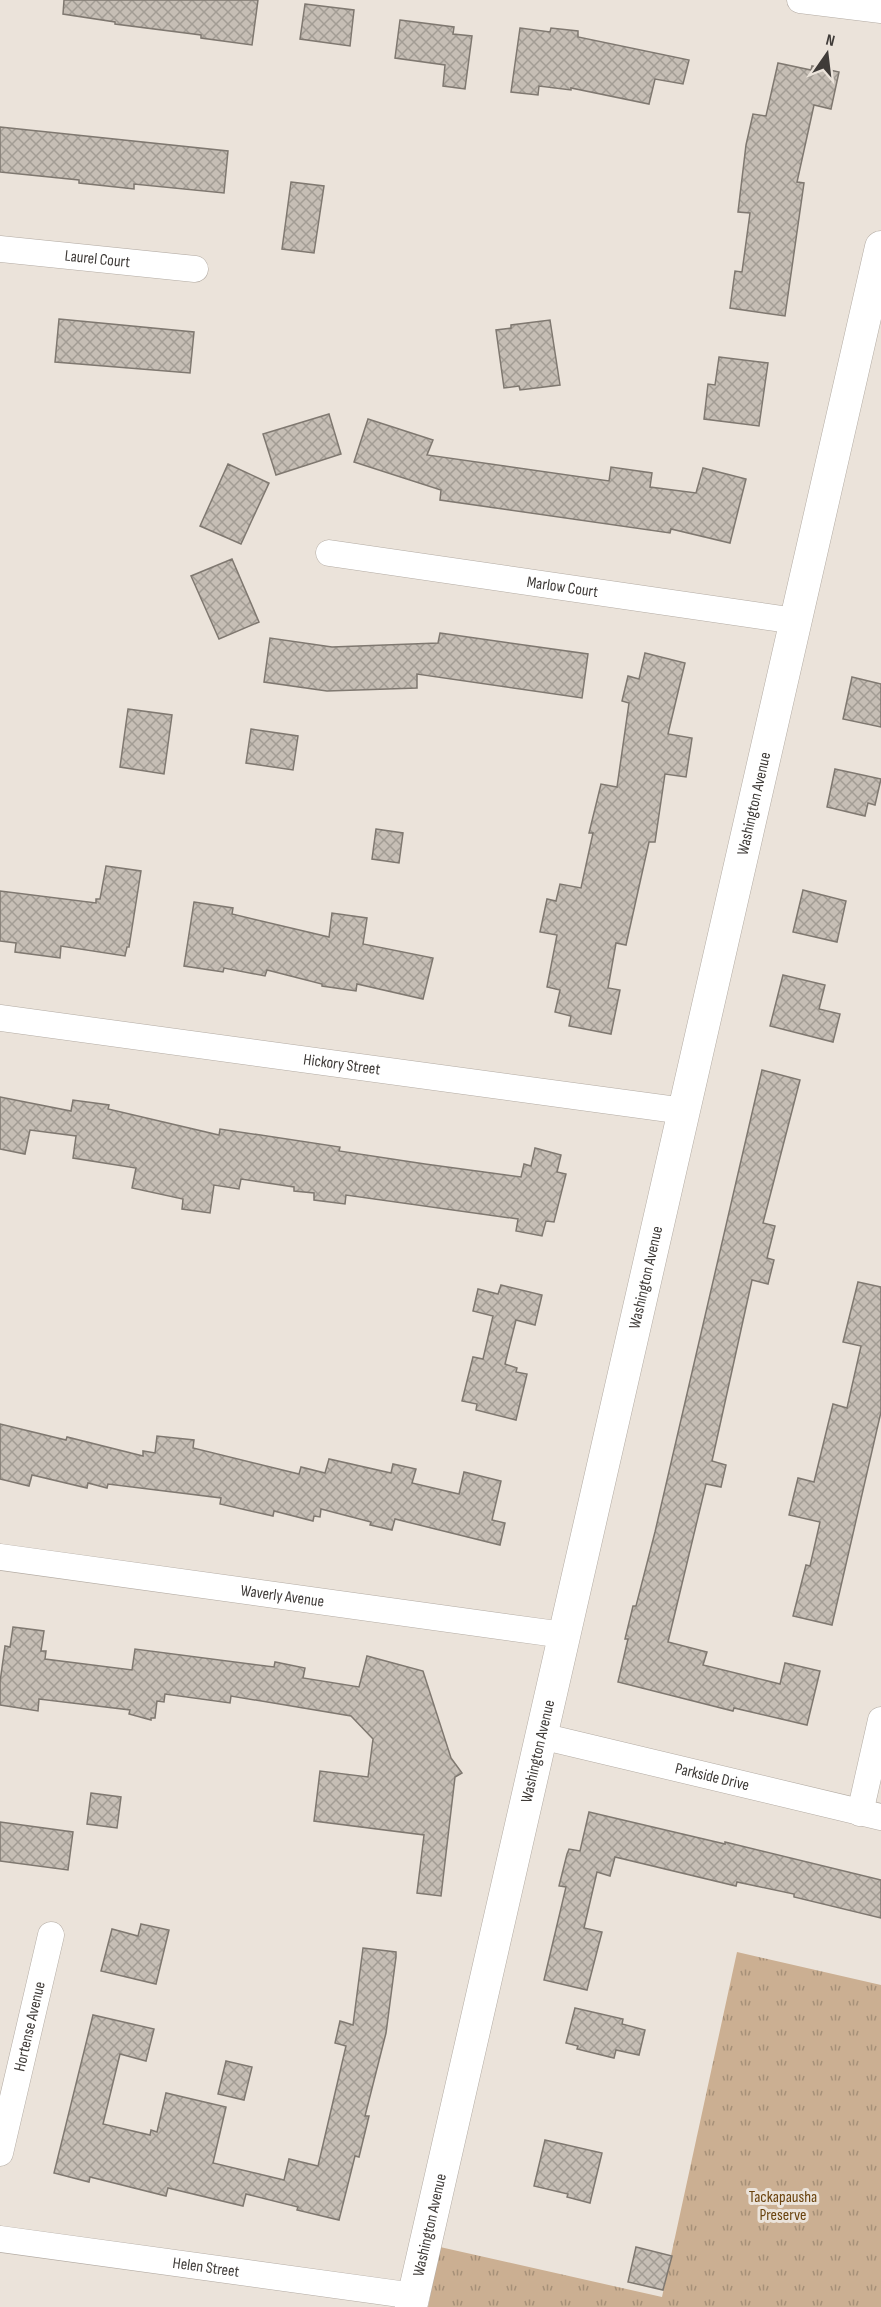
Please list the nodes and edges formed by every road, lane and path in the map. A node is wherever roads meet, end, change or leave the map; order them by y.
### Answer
1 (800, 0) edge
2 (881, 10) edge
3 (881, 247) edge
4 (0, 249) edge
5 (195, 269) dead end
6 (329, 553) dead end
7 (796, 621) junction
8 (0, 1018) edge
9 (684, 1111) junction
10 (0, 1557) edge
11 (564, 1635) junction
12 (881, 1720) edge
13 (542, 1736) junction
14 (870, 1815) edge
15 (51, 1935) dead end
16 (0, 2153) edge
17 (0, 2239) edge
18 (413, 2302) edge

1 - 2 street
3 - 7 street, Washington Avenue
4 - 5 street, Laurel Court
6 - 7 street, Marlow Court
7 - 9 street, Washington Avenue
8 - 9 street, Hickory Street
9 - 11 street, Washington Avenue
10 - 11 street, Waverly Avenue
11 - 13 street, Washington Avenue
12 - 14 street
13 - 14 street, Parkside Drive
13 - 18 street, Washington Avenue
15 - 16 street, Hortense Avenue
17 - 18 street, Helen Street

